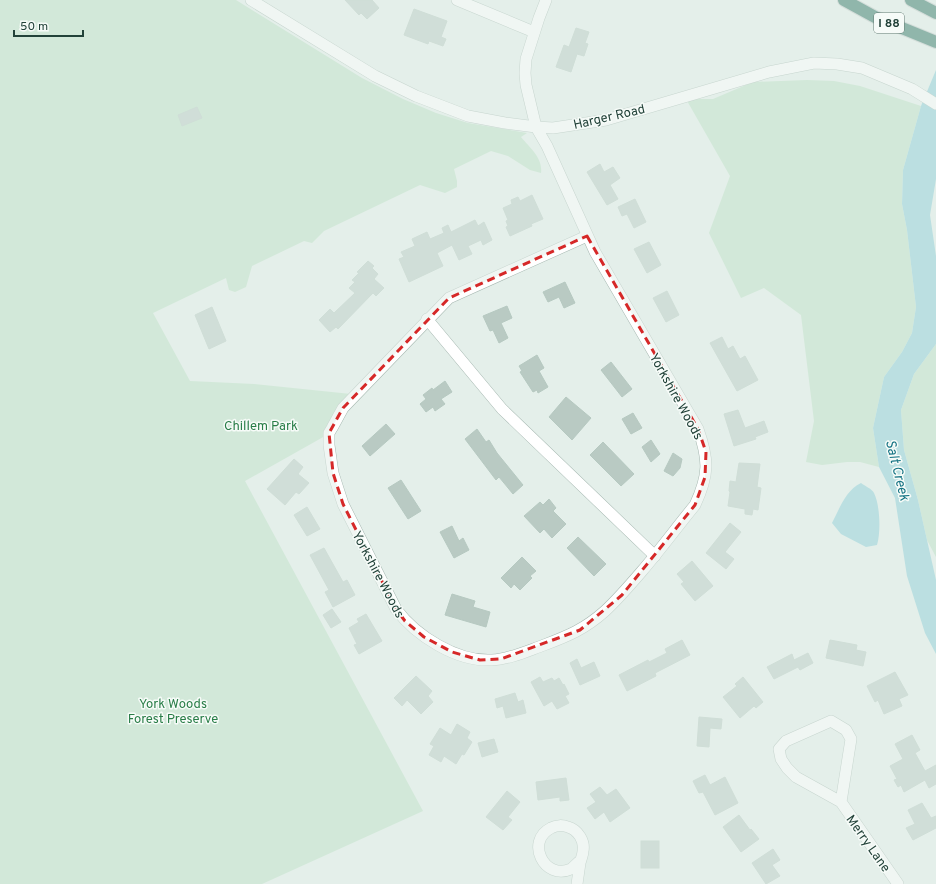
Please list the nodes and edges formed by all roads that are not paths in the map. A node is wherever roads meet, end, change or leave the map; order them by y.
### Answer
1 (251, 0) edge
2 (457, 0) edge
3 (546, 0) edge
4 (844, 0) edge
5 (911, 0) edge
6 (936, 12) edge
7 (534, 32) junction
8 (936, 42) edge
9 (936, 104) edge
10 (536, 127) junction
11 (587, 236) junction
12 (427, 319) junction
13 (654, 556) junction
14 (841, 802) junction
15 (580, 861) junction
16 (577, 884) edge
17 (898, 884) edge

1 - 10 street, Harger Road
2 - 7 street
3 - 7 street, Yorkshire Woods
4 - 8 highway, I 88
5 - 6 highway
7 - 10 street, Yorkshire Woods
9 - 10 street, Harger Road
10 - 11 street, Yorkshire Woods
11 - 12 street, Yorkshire Woods
11 - 13 street, Yorkshire Woods
12 - 13 street
12 - 13 street, Yorkshire Woods
14 - 14 street, Merry Lane
14 - 17 street, Merry Lane
15 - 15 street
15 - 16 street

